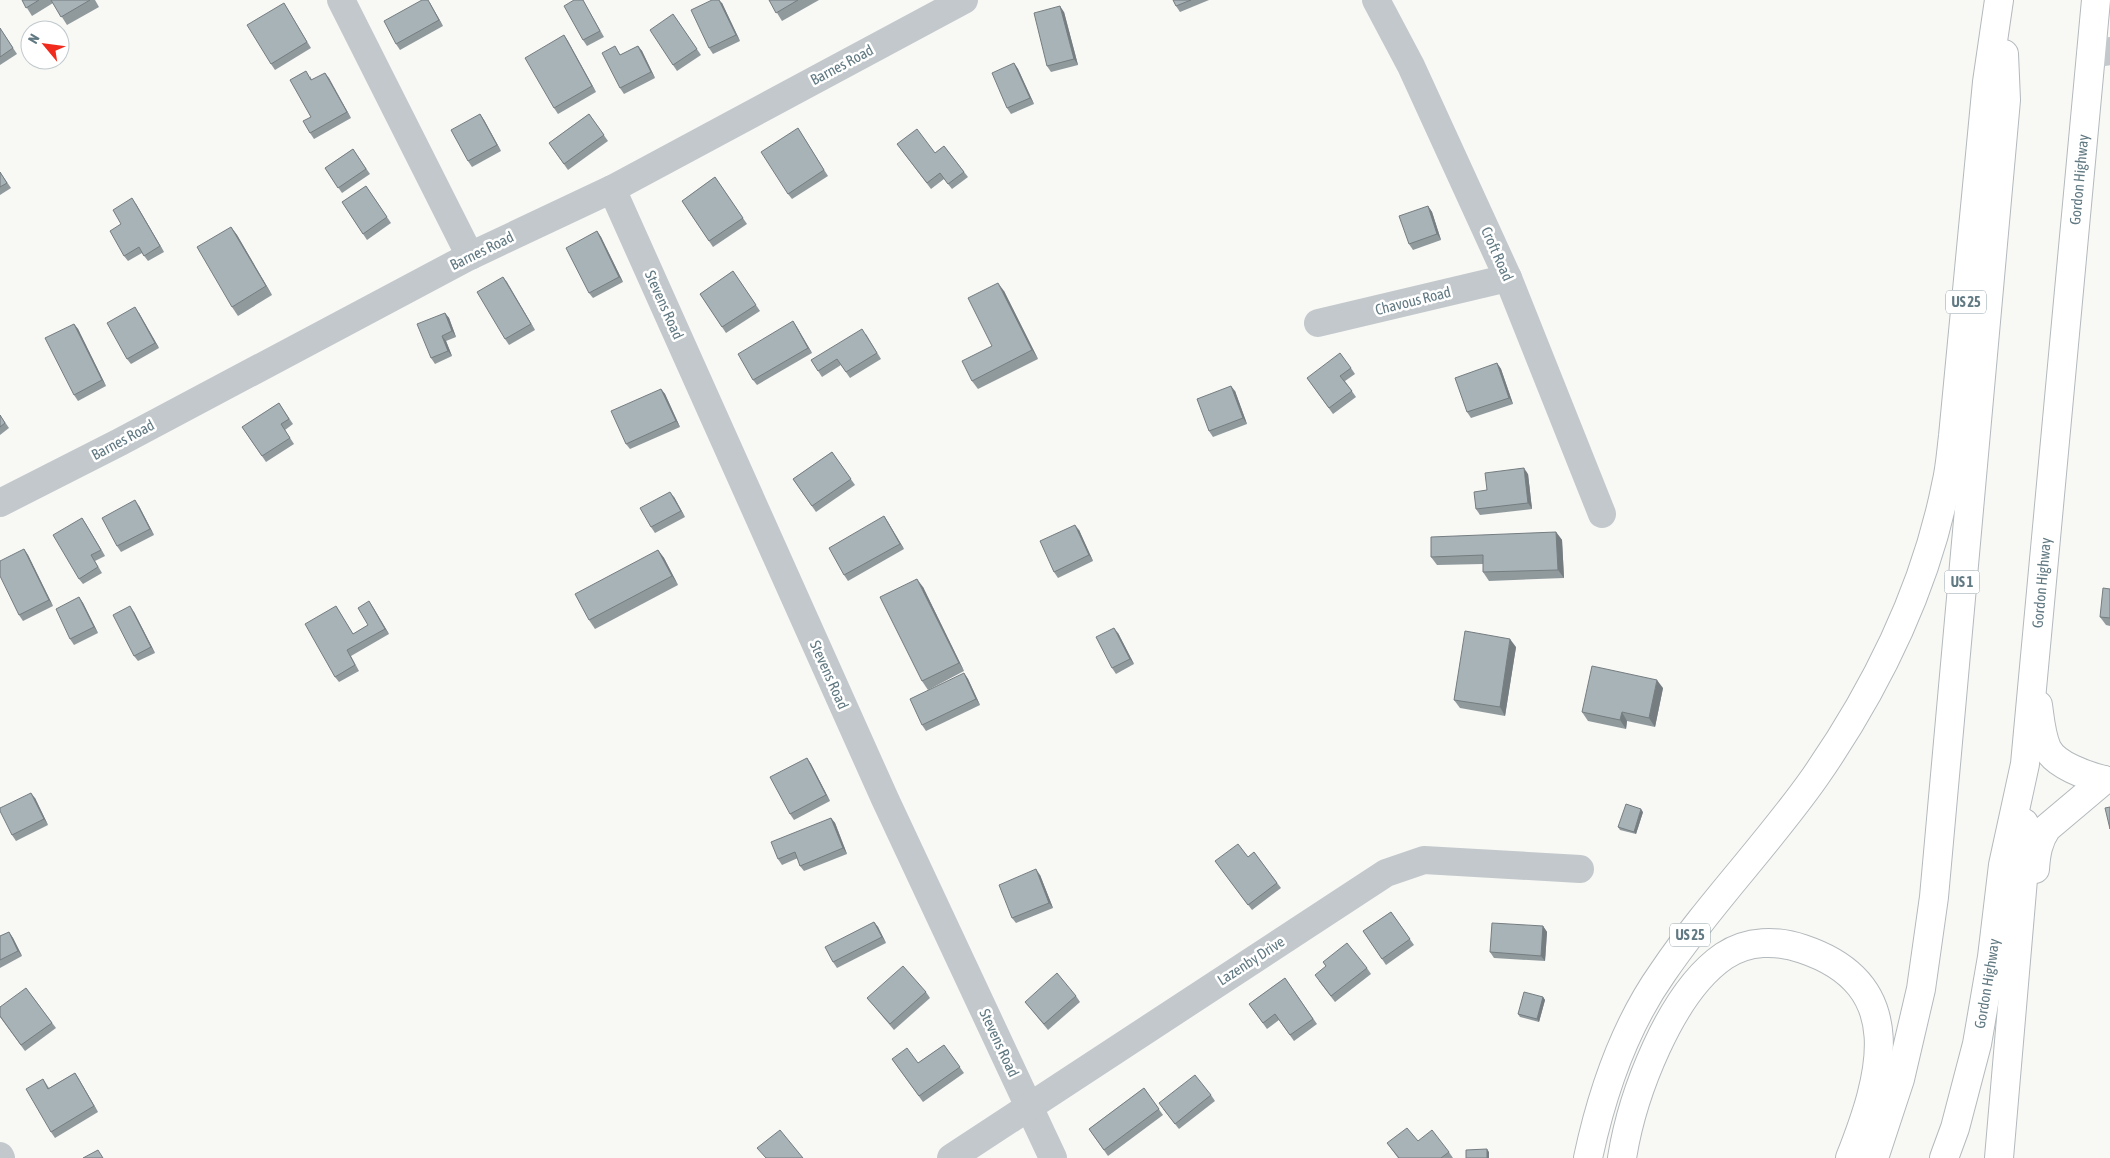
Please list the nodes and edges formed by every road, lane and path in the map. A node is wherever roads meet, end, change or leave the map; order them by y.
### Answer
1 (340, 0) edge
2 (964, 0) edge
3 (1376, 0) edge
4 (2000, 0) edge
5 (2096, 0) edge
6 (2100, 52) edge
7 (612, 189) junction
8 (470, 256) junction
9 (1508, 278) junction
10 (1318, 323) dead end
11 (0, 503) edge
12 (1602, 514) dead end
13 (2032, 677) junction
14 (2024, 764) junction
15 (1580, 869) dead end
16 (2006, 1083) junction
17 (1029, 1106) junction
18 (952, 1158) edge
19 (1053, 1158) edge
20 (1588, 1158) edge
21 (1622, 1158) edge
22 (1850, 1158) edge
23 (1874, 1158) edge
24 (1944, 1158) edge
25 (2000, 1158) edge

1 - 8 street
2 - 7 street, Barnes Road
3 - 9 street, Croft Road
4 - 20 highway, US 25
4 - 23 highway, US 1
5 - 6 highway, Gordon Highway
6 - 13 highway, Gordon Highway
7 - 8 street, Barnes Road
7 - 17 street, Stevens Road
8 - 11 street, Barnes Road
9 - 10 street, Chavous Road
9 - 12 street, Croft Road
13 - 14 highway, Gordon Highway
13 - 16 highway
14 - 16 highway
14 - 24 highway, Gordon Highway
15 - 17 street, Lazenby Drive
16 - 25 highway
17 - 18 street, Lazenby Drive
17 - 19 street, Stevens Road
21 - 22 highway

